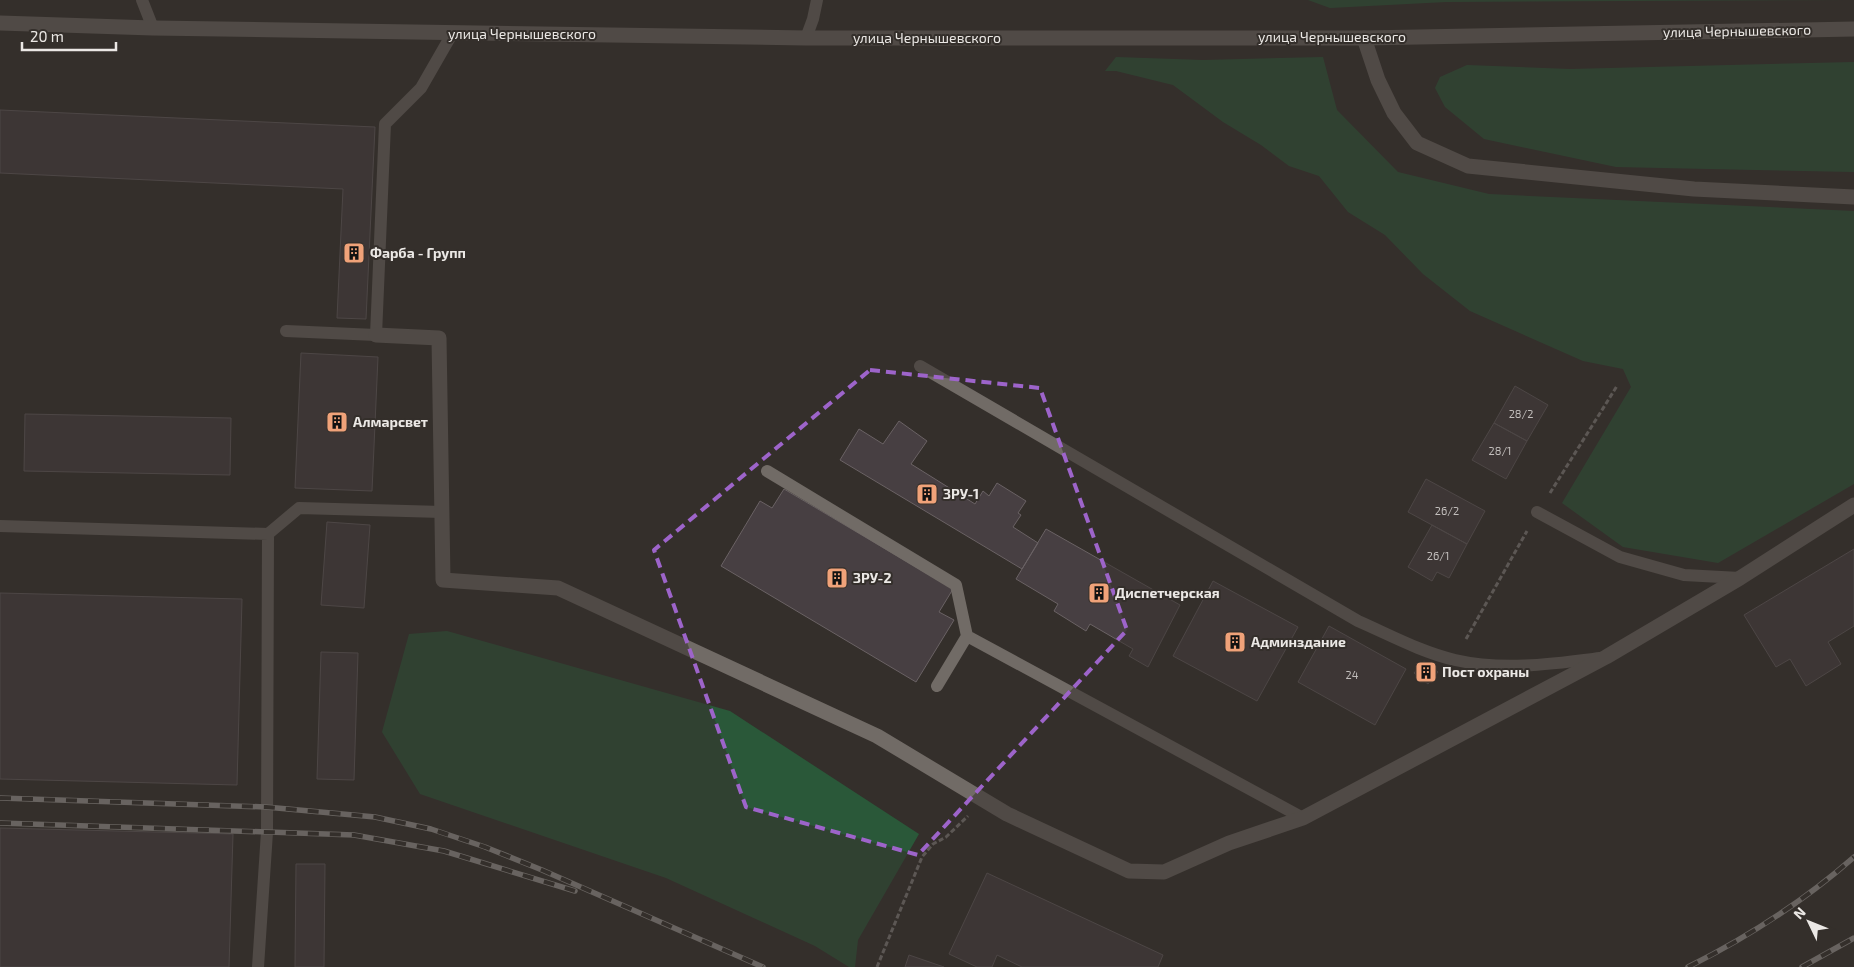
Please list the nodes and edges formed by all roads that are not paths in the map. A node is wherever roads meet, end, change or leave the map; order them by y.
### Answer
1 (142, 0) edge
2 (817, 0) edge
3 (0, 23) edge
4 (153, 28) junction
5 (1854, 30) edge
6 (452, 34) junction
7 (806, 38) junction
8 (1364, 38) junction
9 (1854, 197) edge
10 (286, 331) dead end
11 (376, 335) junction
12 (920, 366) dead end
13 (767, 471) dead end
14 (1854, 505) edge
15 (442, 512) junction
16 (1538, 512) dead end
17 (0, 526) edge
18 (268, 534) junction
19 (1740, 578) junction
20 (967, 636) junction
21 (1606, 657) junction
22 (938, 686) dead end
23 (1303, 818) junction
24 (258, 967) edge

1 - 4 lane
2 - 7 lane
3 - 4 street, улица Чернышевского
4 - 6 street, улица Чернышевского
5 - 8 street, улица Чернышевского
6 - 7 street, улица Чернышевского
6 - 11 lane
7 - 8 street, улица Чернышевского
8 - 9 street
10 - 11 lane
11 - 15 street
12 - 21 lane
13 - 20 lane
14 - 19 street
15 - 18 lane
15 - 23 street
16 - 19 lane
17 - 18 lane
18 - 24 lane
19 - 21 street
20 - 22 lane
20 - 23 lane
21 - 23 street

